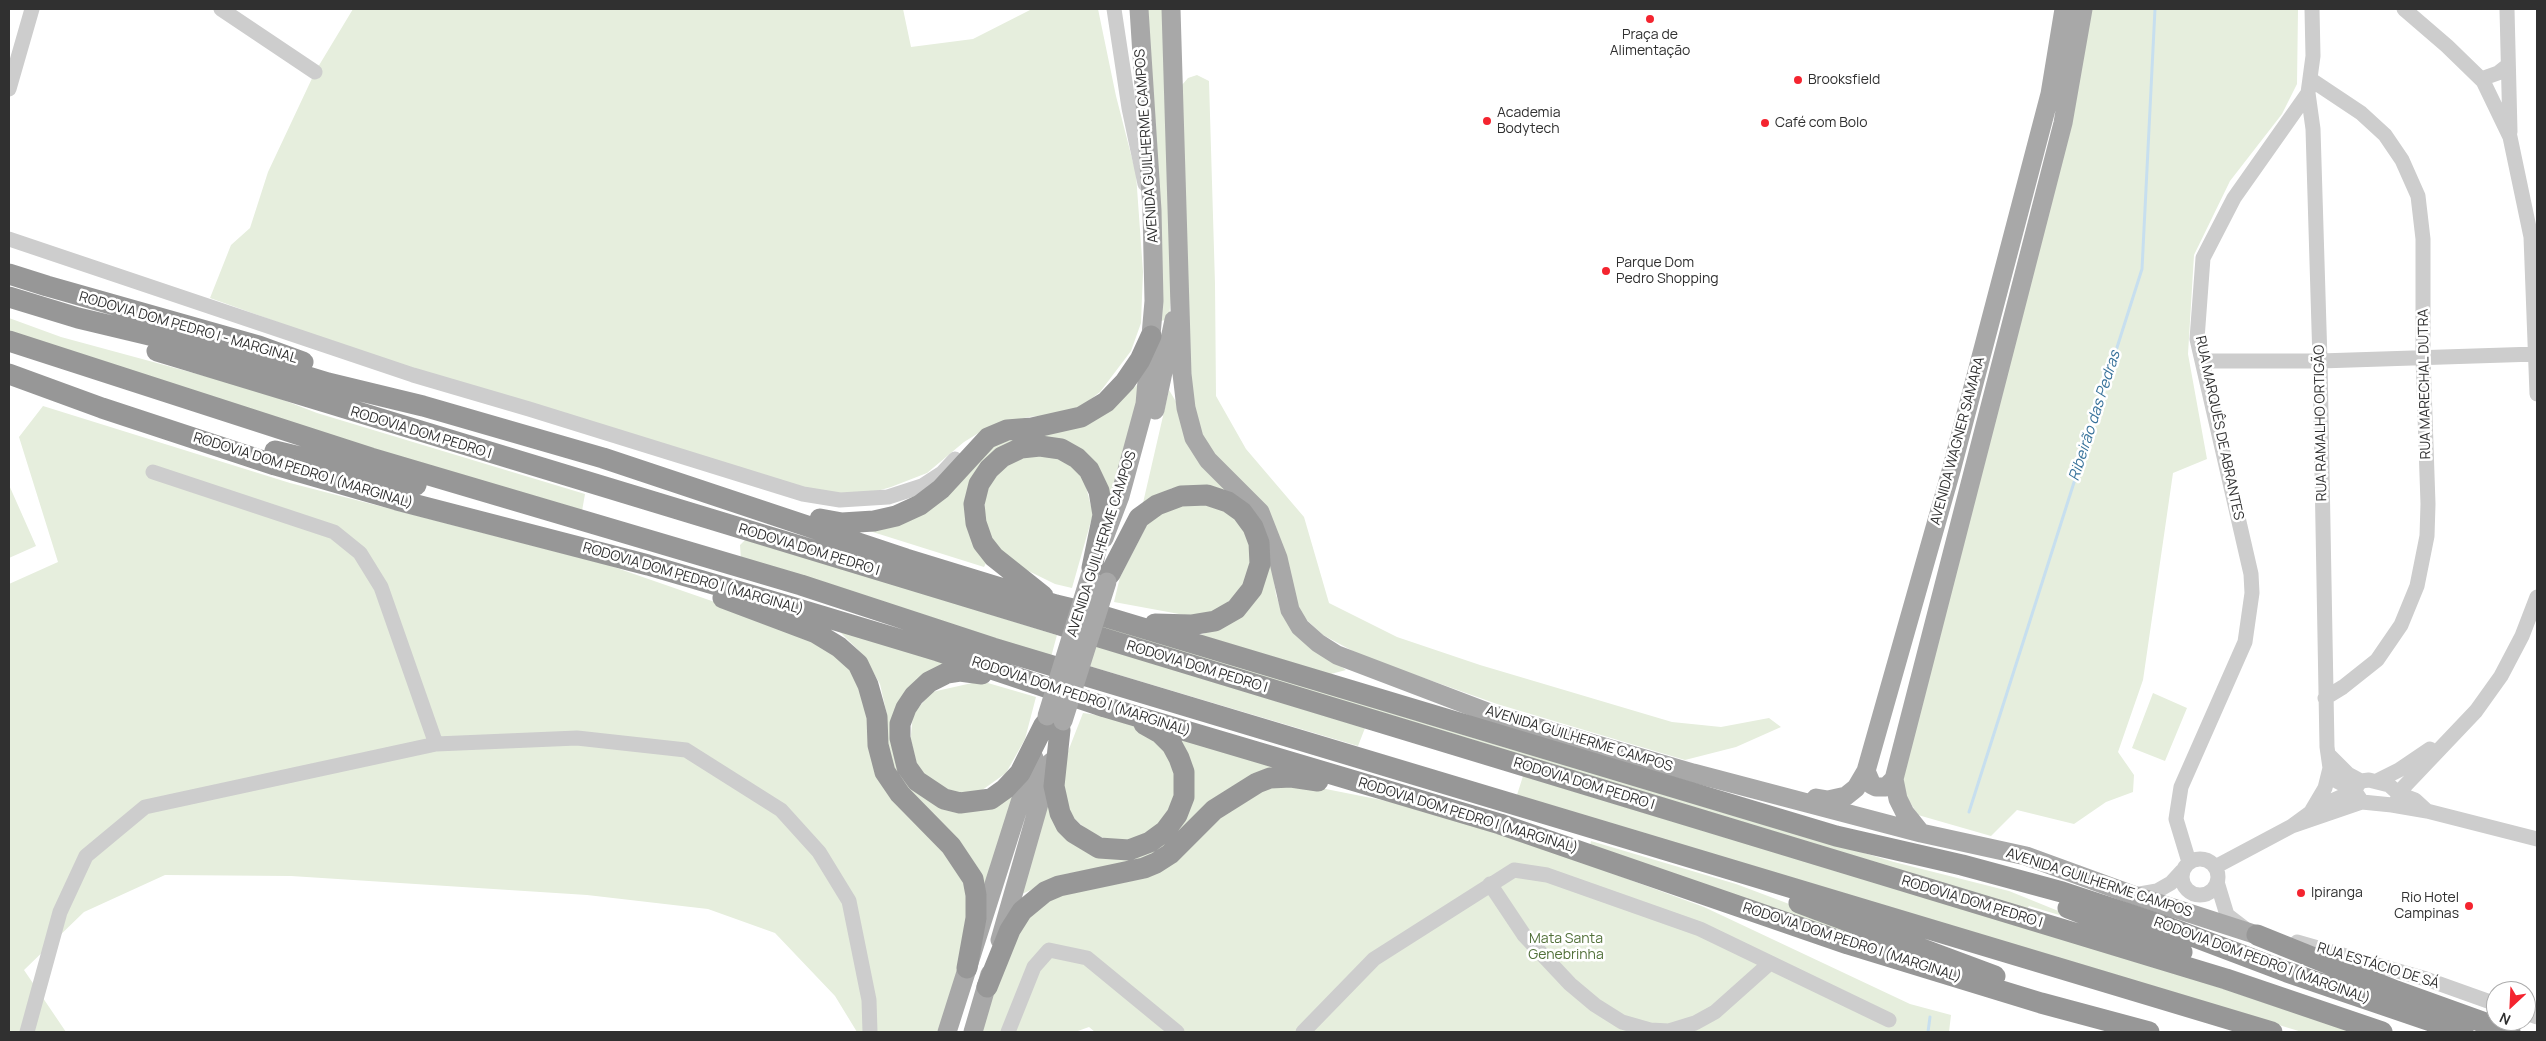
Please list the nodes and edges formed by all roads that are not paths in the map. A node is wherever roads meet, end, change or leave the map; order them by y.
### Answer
1 (32, 9) edge
2 (221, 9) edge
3 (1114, 9) edge
4 (1139, 9) edge
5 (1171, 9) edge
6 (2064, 9) edge
7 (2083, 9) edge
8 (2312, 9) edge
9 (2404, 9) edge
10 (2507, 9) edge
11 (2508, 65) junction
12 (315, 72) dead end
13 (2481, 79) junction
14 (2309, 86) junction
15 (9, 89) edge
16 (2510, 137) junction
17 (1152, 210) junction
18 (2534, 237) edge
19 (9, 239) edge
20 (1179, 256) junction
21 (9, 274) edge
22 (9, 297) edge
23 (9, 310) edge
24 (1151, 336) junction
25 (9, 341) edge
26 (2536, 354) junction
27 (2422, 357) junction
28 (2202, 361) junction
29 (2320, 361) junction
30 (9, 374) edge
31 (2537, 394) edge
32 (423, 406) junction
33 (105, 409) junction
34 (988, 438) junction
35 (153, 472) dead end
36 (516, 502) junction
37 (747, 504) junction
38 (648, 564) junction
39 (1100, 575) junction
40 (2537, 597) edge
41 (1056, 605) junction
42 (1106, 617) junction
43 (1026, 682) junction
44 (2325, 698) junction
45 (1105, 707) junction
46 (1053, 723) junction
47 (2454, 732) junction
48 (436, 744) junction
49 (2328, 753) junction
50 (2330, 768) junction
51 (1866, 771) junction
52 (1894, 779) junction
53 (2362, 789) junction
54 (1778, 794) junction
55 (2397, 797) junction
56 (2312, 812) junction
57 (1500, 824) junction
58 (2292, 826) junction
59 (1921, 833) junction
60 (1836, 836) junction
61 (2537, 839) edge
62 (1654, 846) junction
63 (2186, 866) junction
64 (2215, 867) junction
65 (2217, 882) junction
66 (1490, 884) junction
67 (2133, 895) junction
68 (2258, 935) junction
69 (1770, 963) junction
70 (967, 968) junction
71 (986, 988) junction
72 (2486, 1001) edge
73 (2302, 1003) junction
74 (1889, 1020) dead end
75 (27, 1032) edge
76 (870, 1032) edge
77 (947, 1032) edge
78 (973, 1032) edge
79 (1008, 1032) edge
80 (1177, 1032) edge
81 (1303, 1032) edge
82 (2149, 1032) edge
83 (2165, 1032) edge
84 (2272, 1032) edge
85 (2382, 1032) edge
86 (2463, 1032) edge
87 (2510, 1032) edge

1 - 15 street
2 - 12 street
3 - 17 street
4 - 17 main road, AVENIDA GUILHERME CAMPOS
5 - 20 main road, AVENIDA GUILHERME CAMPOS
6 - 51 main road, AVENIDA WAGNER SAMARA
7 - 52 main road, AVENIDA WAGNER SAMARA
8 - 14 street, RUA MARQUÊS DE ABRANTES
9 - 13 street
10 - 11 street
11 - 13 street
11 - 16 street
13 - 16 street
14 - 27 street, RUA MARECHAL DUTRA
14 - 28 street, RUA MARQUÊS DE ABRANTES
14 - 29 street, RUA RAMALHO ORTIGÃO
16 - 18 street
17 - 24 main road, AVENIDA GUILHERME CAMPOS
18 - 26 street
19 - 34 street
20 - 39 main road, AVENIDA GUILHERME CAMPOS
20 - 54 main road, AVENIDA GUILHERME CAMPOS
21 - 32 highway, RODOVIA DOM PEDRO I - MARGINAL
22 - 32 highway
23 - 73 highway, RODOVIA DOM PEDRO I
24 - 34 highway
24 - 39 main road, AVENIDA GUILHERME CAMPOS
25 - 36 highway
26 - 27 street
26 - 31 street
27 - 29 street
27 - 44 street, RUA MARECHAL DUTRA
28 - 29 street
28 - 63 street, RUA MARQUÊS DE ABRANTES
29 - 44 street, RUA RAMALHO ORTIGÃO
30 - 33 highway, RODOVIA DOM PEDRO I (MARGINAL)
32 - 37 highway, RODOVIA DOM PEDRO I (MARGINAL)
33 - 36 highway
33 - 38 highway, RODOVIA DOM PEDRO I (MARGINAL)
34 - 37 highway
35 - 48 street
36 - 62 highway
37 - 41 highway, RODOVIA DOM PEDRO I (MARGINAL)
38 - 43 highway, RODOVIA DOM PEDRO I (MARGINAL)
38 - 70 highway
39 - 41 highway
39 - 42 highway
39 - 46 main road, AVENIDA GUILHERME CAMPOS, bridge
40 - 47 street
41 - 42 highway, RODOVIA DOM PEDRO I (MARGINAL)
42 - 60 highway, RODOVIA DOM PEDRO I (MARGINAL)
43 - 45 highway, RODOVIA DOM PEDRO I (MARGINAL)
43 - 46 highway
44 - 49 street, RUA RAMALHO ORTIGÃO
45 - 46 highway
45 - 57 highway, RODOVIA DOM PEDRO I (MARGINAL)
46 - 70 main road, AVENIDA GUILHERME CAMPOS
46 - 71 main road, AVENIDA GUILHERME CAMPOS
47 - 53 street
47 - 55 street
48 - 75 street
48 - 76 street
49 - 50 street, RUA RAMALHO ORTIGÃO
49 - 53 street
50 - 53 street
50 - 56 street
51 - 52 main road
51 - 54 main road, AVENIDA WAGNER SAMARA
52 - 59 main road, AVENIDA WAGNER SAMARA
53 - 55 street
53 - 55 street
53 - 56 street
53 - 58 street
54 - 59 main road, AVENIDA GUILHERME CAMPOS
55 - 61 street
56 - 58 street
57 - 71 highway
57 - 82 highway, RODOVIA DOM PEDRO I (MARGINAL)
58 - 64 street
59 - 67 main road, AVENIDA GUILHERME CAMPOS
60 - 73 highway
60 - 86 highway, RODOVIA DOM PEDRO I (MARGINAL)
62 - 83 highway
62 - 84 highway
63 - 64 street
63 - 65 street
63 - 67 street
64 - 65 street
65 - 68 street
66 - 69 street
66 - 69 street
66 - 81 street
67 - 68 main road, AVENIDA GUILHERME CAMPOS
68 - 72 street, RUA ESTÁCIO DE SÁ
68 - 87 highway
69 - 74 street
70 - 77 main road, AVENIDA GUILHERME CAMPOS
71 - 78 main road, AVENIDA GUILHERME CAMPOS
73 - 85 highway, RODOVIA DOM PEDRO I
79 - 80 street

